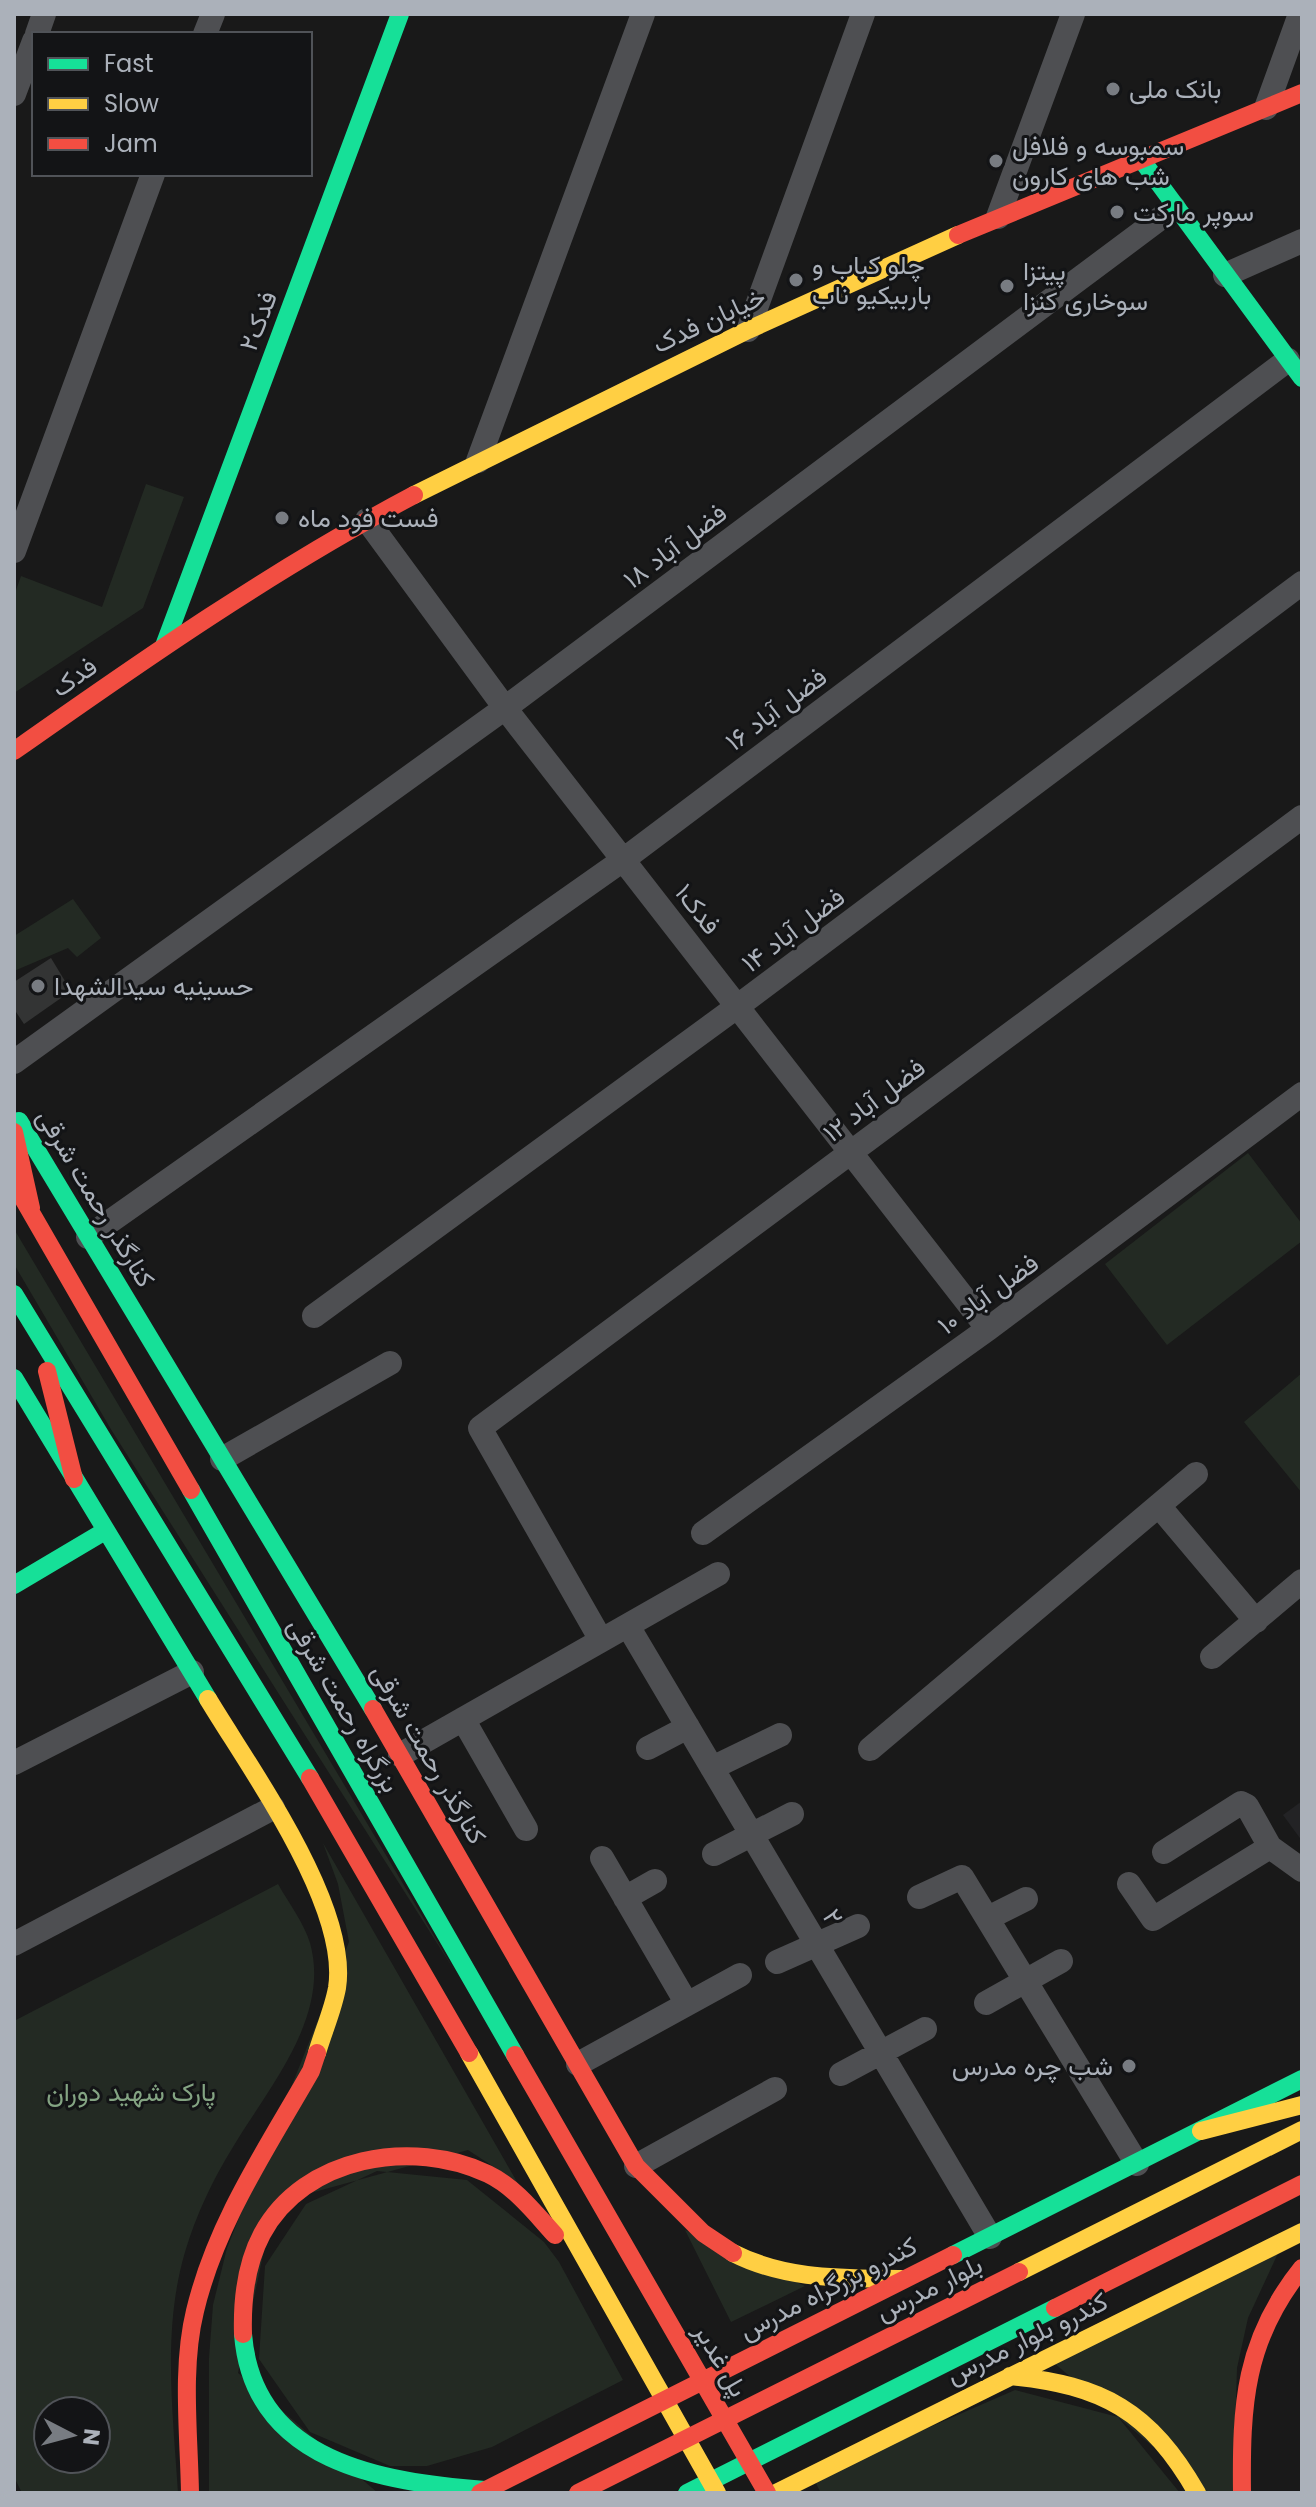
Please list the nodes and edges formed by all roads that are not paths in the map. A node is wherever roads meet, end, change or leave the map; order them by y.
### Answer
1 (400, 14) edge
2 (643, 14) edge
3 (863, 14) edge
4 (1073, 14) edge
5 (1300, 14) edge
6 (32, 46) edge
7 (1302, 93) edge
8 (14, 94) edge
9 (1266, 108) junction
10 (1141, 159) junction
11 (152, 176) edge
12 (1174, 208) junction
13 (998, 217) junction
14 (1302, 241) edge
15 (1225, 275) junction
16 (748, 330) junction
17 (1295, 369) edge
18 (478, 461) junction
19 (367, 520) junction
20 (14, 551) edge
21 (1302, 583) edge
22 (164, 646) junction
23 (505, 708) junction
24 (14, 751) edge
25 (1302, 817) edge
26 (623, 860) junction
27 (738, 1006) junction
28 (14, 1062) edge
29 (1302, 1094) edge
30 (14, 1113) edge
31 (14, 1132) edge
32 (851, 1152) junction
33 (14, 1183) edge
34 (32, 1213) junction
35 (88, 1237) junction
36 (14, 1294) edge
37 (314, 1316) dead end
38 (988, 1329) junction
39 (37, 1331) junction
40 (390, 1363) dead end
41 (14, 1378) edge
42 (222, 1459) junction
43 (1196, 1474) dead end
44 (74, 1479) junction
45 (1159, 1506) junction
46 (105, 1531) junction
47 (703, 1533) dead end
48 (718, 1574) dead end
49 (1302, 1581) edge
50 (14, 1585) edge
51 (1256, 1621) junction
52 (628, 1626) junction
53 (601, 1640) junction
54 (1212, 1657) dead end
55 (192, 1672) junction
56 (463, 1719) junction
57 (688, 1727) junction
58 (780, 1735) dead end
59 (648, 1748) dead end
60 (870, 1749) dead end
61 (400, 1755) junction
62 (14, 1763) edge
63 (712, 1768) junction
64 (273, 1808) junction
65 (792, 1814) dead end
66 (526, 1829) dead end
67 (752, 1835) junction
68 (1270, 1847) junction
69 (1164, 1852) dead end
70 (714, 1854) dead end
71 (602, 1858) dead end
72 (1302, 1870) edge
73 (655, 1881) dead end
74 (1129, 1884) dead end
75 (919, 1897) dead end
76 (625, 1898) junction
77 (1026, 1899) dead end
78 (988, 1918) junction
79 (858, 1926) dead end
80 (21, 1940) edge
81 (816, 1944) junction
82 (1061, 1961) dead end
83 (777, 1962) dead end
84 (740, 1975) dead end
85 (1026, 1981) junction
86 (986, 2003) dead end
87 (687, 2004) junction
88 (925, 2029) dead end
89 (881, 2053) junction
90 (578, 2064) junction
91 (841, 2074) dead end
92 (1302, 2079) edge
93 (775, 2089) dead end
94 (1302, 2105) edge
95 (1302, 2130) edge
96 (1201, 2131) junction
97 (1137, 2164) junction
98 (636, 2166) junction
99 (1302, 2184) edge
100 (1302, 2232) edge
101 (990, 2237) junction
102 (629, 2252) joint
103 (1302, 2268) edge
104 (593, 2277) junction
105 (901, 2279) junction
106 (1010, 2376) junction
107 (483, 2492) edge
108 (190, 2493) edge
109 (578, 2493) edge
110 (687, 2493) edge
111 (717, 2493) edge
112 (767, 2493) edge
113 (776, 2493) edge
114 (1197, 2493) edge
115 (1242, 2493) edge

1 - 22 main road, فدک۲
2 - 18 street
3 - 16 street
4 - 13 street
5 - 9 street
6 - 8 street
7 - 9 main road, خیابان فدک
9 - 10 main road, خیابان فدک
10 - 12 main road
10 - 13 main road, خیابان فدک
11 - 20 street
12 - 15 main road
12 - 23 street, فضل آباد ۱۸
13 - 16 main road, خیابان فدک
14 - 15 street
15 - 17 main road
16 - 18 main road, خیابان فدک
17 - 26 street, فضل آباد ۱۶
18 - 19 main road, خیابان فدک
19 - 22 main road, خیابان فدک
19 - 23 street, فدک۱
21 - 27 street, فضل آباد ۱۴
22 - 24 main road, فدک
23 - 26 street, فدک۱
23 - 28 street, فضل آباد ۱۸
25 - 32 street, فضل آباد ۱۲
26 - 27 street, فدک۱
26 - 35 street, فضل آباد ۱۶
27 - 32 street, فدک۱
27 - 37 street, فضل آباد ۱۴
29 - 38 street, فضل آباد ۱۰
30 - 35 main road, کنارگذر رحمت شرقی
31 - 34 main road
32 - 38 street, فدک۱
32 - 53 street, فضل آباد ۱۲
33 - 34 main road, بزرگراه رحمت شرقی
34 - 102 main road, بزرگراه رحمت شرقی
35 - 42 main road, کنارگذر رحمت شرقی
36 - 39 main road
38 - 47 street, فضل آباد ۱۰
39 - 44 main road
39 - 104 main road
40 - 42 street
41 - 44 main road
42 - 61 main road, کنارگذر رحمت شرقی
43 - 45 street
44 - 46 main road
45 - 51 street
45 - 60 street
46 - 50 main road
46 - 55 main road
48 - 52 street
49 - 51 street
51 - 54 street
52 - 53 street
52 - 57 street, ۲
53 - 56 street
55 - 62 street
55 - 64 main road
56 - 61 street
56 - 66 street
57 - 59 street
57 - 63 street, ۲
58 - 63 street
61 - 90 main road, کنارگذر رحمت شرقی
63 - 67 street, ۲
64 - 80 street
64 - 108 main road
65 - 67 street
67 - 70 street
67 - 81 street, ۲
68 - 69 street
68 - 72 street
68 - 74 street
71 - 76 street
73 - 76 street
75 - 78 street
76 - 87 street
77 - 78 street
78 - 85 street
79 - 81 street
81 - 83 street
81 - 89 street, ۲
82 - 85 street
84 - 87 street
85 - 86 street
85 - 97 street
87 - 90 street
88 - 89 street
89 - 91 street
89 - 101 street, ۲
90 - 98 main road, کنارگذر رحمت شرقی
92 - 96 main road
93 - 98 street
94 - 96 main road
95 - 109 main road, بلوار مدرس
96 - 97 main road, کندرو بزرگراه مدرس
97 - 101 main road, کندرو بزرگراه مدرس
98 - 105 main road, کنارگذر رحمت شرقی
99 - 110 main road
100 - 106 main road, کندرو بلوار مدرس
101 - 105 main road, کندرو بزرگراه مدرس
102 - 112 main road, پل غدیر
103 - 115 main road
104 - 107 main road
104 - 111 main road
105 - 107 main road, کندرو بزرگراه مدرس
106 - 113 main road, کندرو بلوار مدرس
106 - 114 main road

